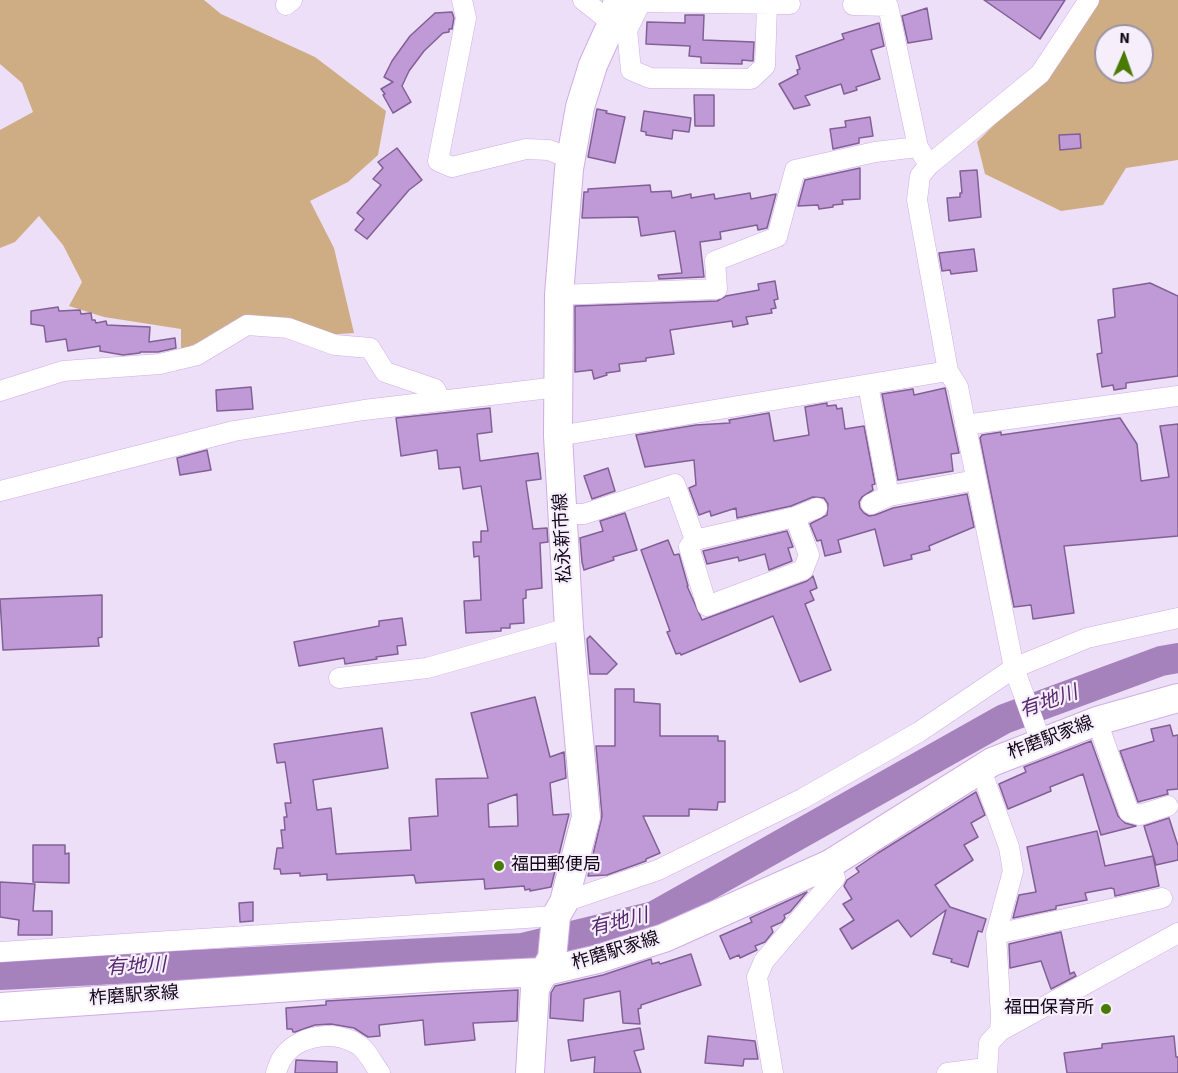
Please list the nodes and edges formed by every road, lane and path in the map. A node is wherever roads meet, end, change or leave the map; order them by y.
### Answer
1 (583, 0) edge
2 (1089, 0) edge
3 (464, 1) edge
4 (767, 4) junction
5 (790, 4) dead end
6 (853, 4) dead end
7 (619, 18) edge
8 (918, 147) junction
9 (571, 159) junction
10 (928, 165) junction
11 (559, 295) junction
12 (948, 371) junction
13 (868, 385) junction
14 (558, 387) junction
15 (0, 391) edge
16 (1178, 396) edge
17 (441, 401) junction
18 (965, 425) junction
19 (558, 436) junction
20 (976, 480) junction
21 (0, 491) edge
22 (817, 508) dead end
23 (563, 514) junction
24 (795, 517) junction
25 (695, 540) junction
26 (1178, 618) edge
27 (569, 628) junction
28 (1014, 669) junction
29 (339, 678) dead end
30 (1178, 698) edge
31 (1097, 721) junction
32 (1041, 742) junction
33 (981, 770) junction
34 (1168, 806) dead end
35 (830, 864) junction
36 (1162, 898) dead end
37 (560, 909) junction
38 (996, 934) junction
39 (0, 937) edge
40 (1174, 940) edge
41 (33, 951) junction
42 (0, 952) edge
43 (547, 965) junction
44 (0, 1006) edge
45 (1000, 1031) junction
46 (987, 1070) edge
47 (276, 1073) edge
48 (380, 1073) edge
49 (530, 1073) edge
50 (773, 1073) edge
51 (947, 1073) edge

1 - 7 street
2 - 10 street
3 - 9 street
4 - 5 street
4 - 7 street
4 - 7 street
6 - 8 street
7 - 9 main road, 松永新市線
8 - 10 street
8 - 11 street
9 - 11 main road, 松永新市線
10 - 12 street
11 - 14 main road, 松永新市線
12 - 13 street
12 - 18 street
13 - 19 street
13 - 20 street
14 - 17 street
14 - 19 main road, 松永新市線
15 - 17 street
16 - 18 street
17 - 21 street
18 - 20 street
19 - 23 main road, 松永新市線
20 - 28 street
22 - 24 street
23 - 25 street
23 - 27 main road, 松永新市線
24 - 25 street
24 - 25 street
26 - 28 street
27 - 29 street
27 - 37 main road, 松永新市線
28 - 32 street
28 - 37 street
30 - 31 main road, 柞磨駅家線
31 - 32 main road, 柞磨駅家線
31 - 34 street
32 - 33 main road, 柞磨駅家線
33 - 35 main road, 柞磨駅家線
33 - 38 street
35 - 43 main road, 柞磨駅家線
35 - 50 street
36 - 38 street
37 - 41 street
37 - 43 main road, 松永新市線
38 - 45 street
39 - 41 street
40 - 45 street
41 - 42 street
43 - 44 main road, 柞磨駅家線
43 - 49 main road, 松永新市線
45 - 46 street
46 - 51 street
47 - 48 street

